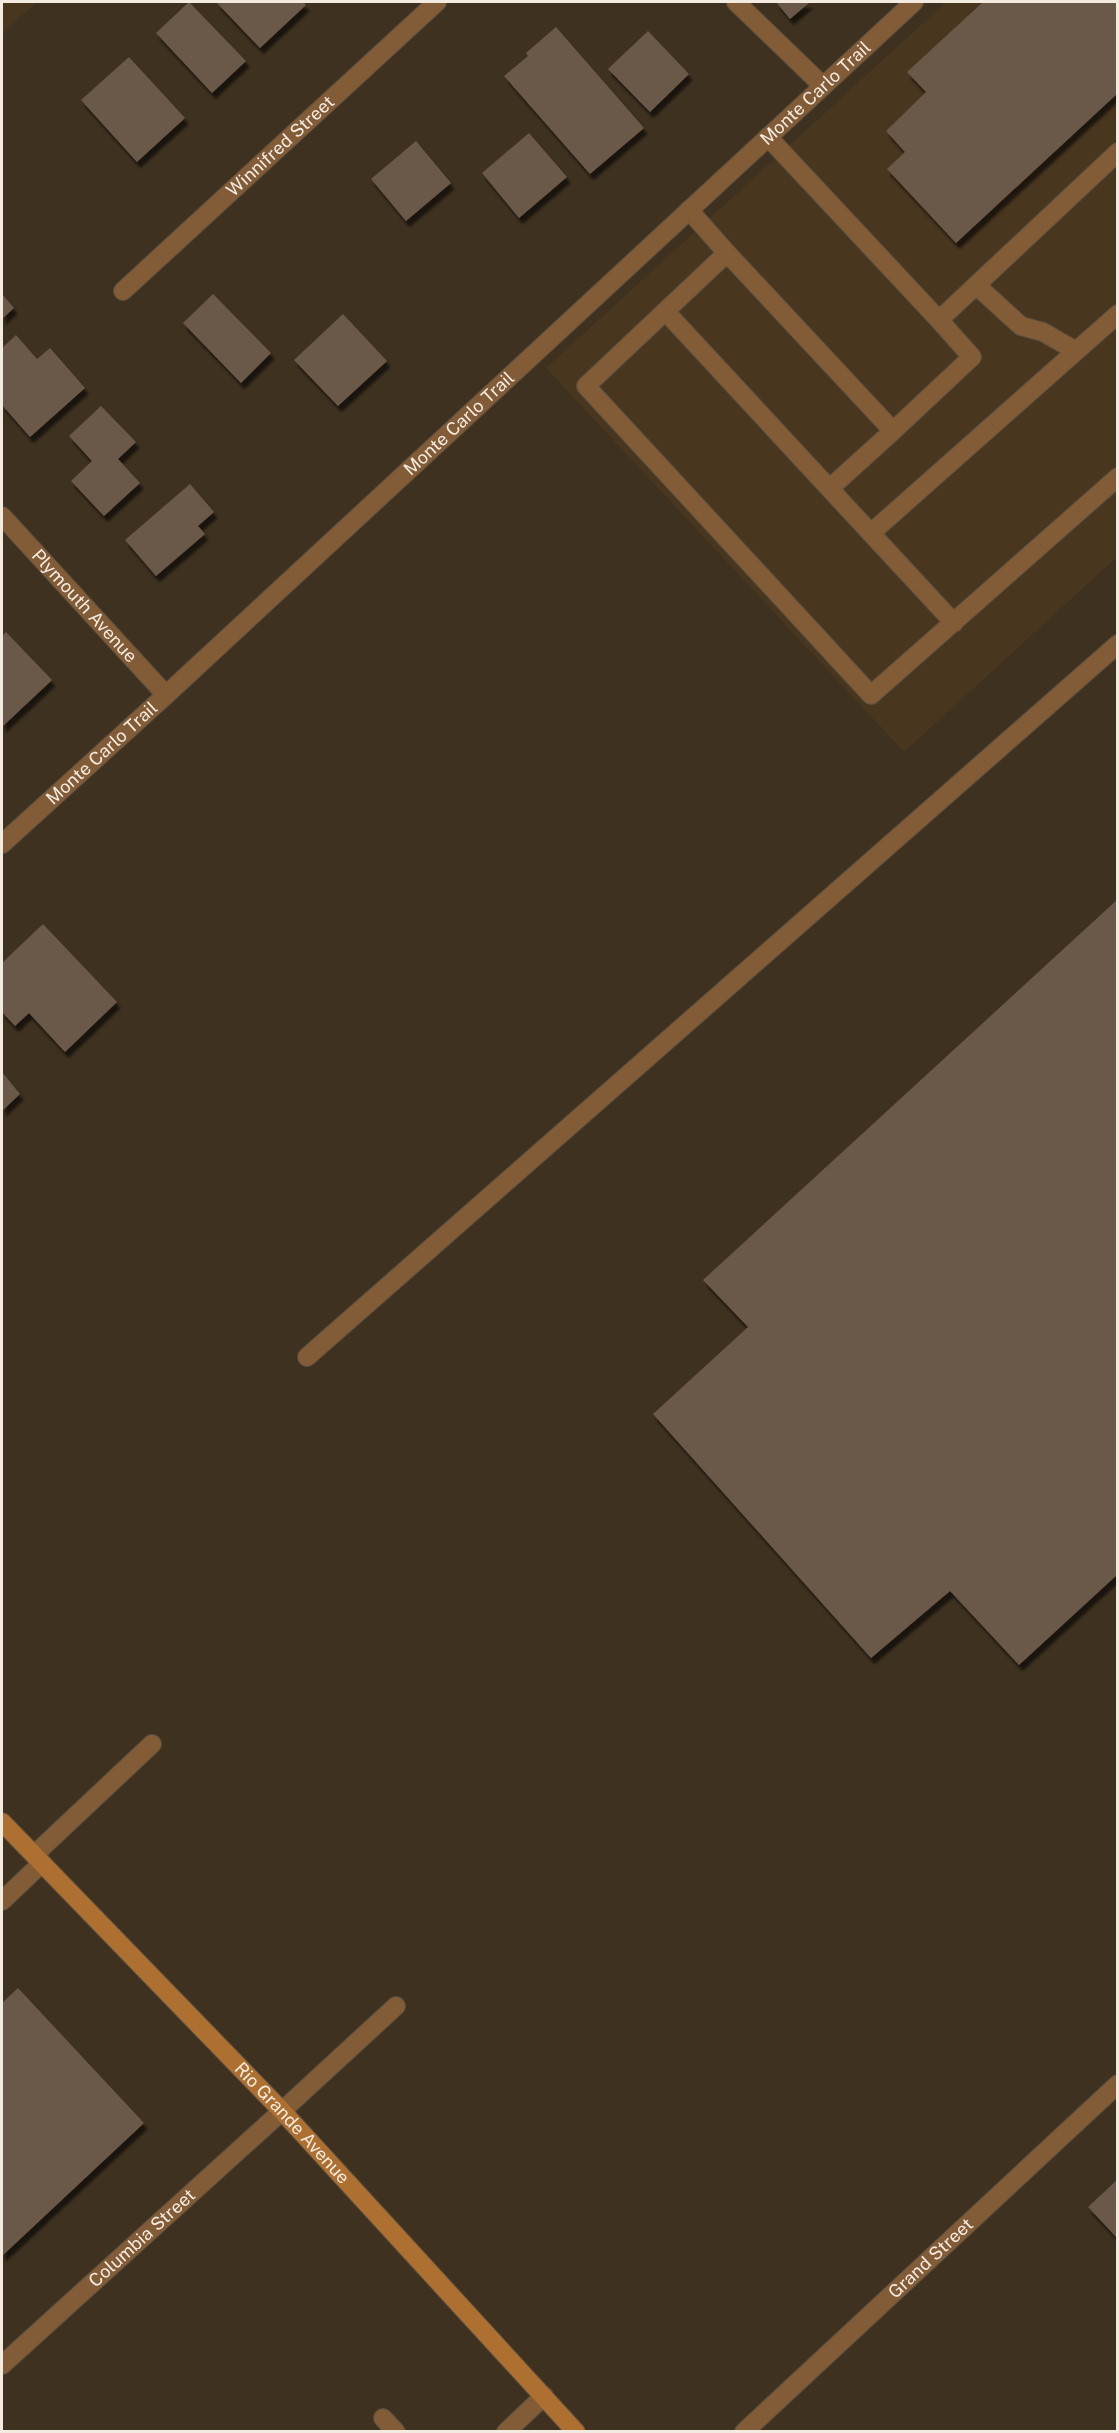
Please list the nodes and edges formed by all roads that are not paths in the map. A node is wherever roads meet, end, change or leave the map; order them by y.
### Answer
1 (437, 2) edge
2 (736, 2) edge
3 (914, 2) edge
4 (823, 86) junction
5 (768, 137) junction
6 (1118, 152) edge
7 (689, 210) junction
8 (727, 253) junction
9 (976, 285) junction
10 (123, 291) dead end
11 (666, 312) junction
12 (1118, 314) edge
13 (939, 320) junction
14 (1076, 351) junction
15 (893, 431) junction
16 (1118, 477) edge
17 (830, 488) junction
18 (2, 516) edge
19 (871, 533) junction
20 (954, 623) junction
21 (1118, 644) edge
22 (166, 695) junction
23 (2, 844) edge
24 (307, 1357) dead end
25 (152, 1744) dead end
26 (2, 1822) edge
27 (38, 1859) junction
28 (2, 1901) edge
29 (396, 2006) dead end
30 (1118, 2084) edge
31 (282, 2110) junction
32 (2, 2365) edge
33 (544, 2396) junction
34 (383, 2418) dead end
35 (396, 2432) edge
36 (506, 2432) edge
37 (576, 2432) edge
38 (744, 2432) edge

1 - 10 street, Winnifred Street
2 - 4 street
3 - 4 street, Monte Carlo Trail
4 - 5 street, Monte Carlo Trail
5 - 7 street, Monte Carlo Trail
5 - 13 street
6 - 9 street
7 - 8 street
7 - 22 street, Monte Carlo Trail
8 - 11 street
8 - 15 street
9 - 13 street
9 - 14 street
11 - 17 street
11 - 20 street
12 - 14 street
13 - 15 street
14 - 19 street
15 - 17 street
16 - 20 street
17 - 19 street
18 - 22 street, Plymouth Avenue
19 - 20 street
21 - 24 street
22 - 23 street, Monte Carlo Trail
25 - 27 street
26 - 27 street, Rio Grande Avenue
27 - 28 street
27 - 31 street, Rio Grande Avenue
29 - 31 street, Columbia Street
30 - 38 street, Grand Street
31 - 32 street, Columbia Street
31 - 33 street, Rio Grande Avenue
33 - 36 street
33 - 37 street, Rio Grande Avenue
34 - 35 street

